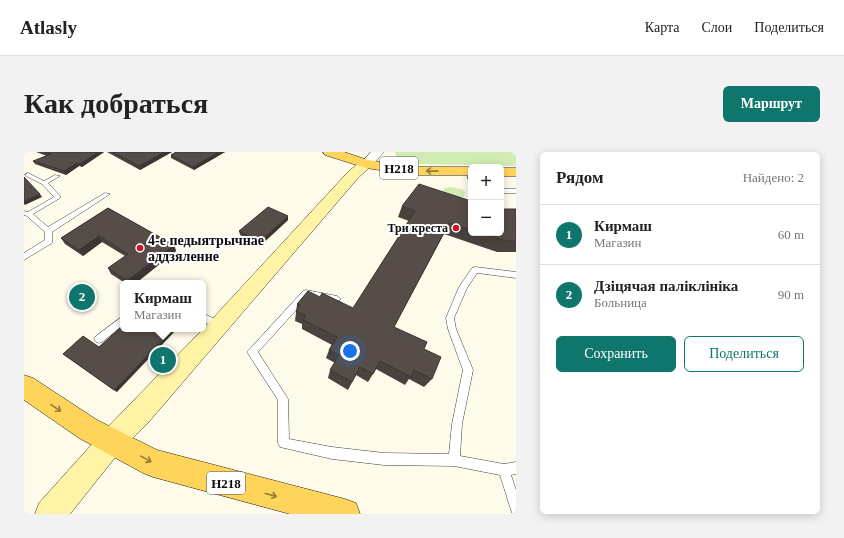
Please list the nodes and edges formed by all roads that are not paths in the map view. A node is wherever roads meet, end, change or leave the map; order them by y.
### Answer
1 (330, 152) edge
2 (372, 158) edge
3 (504, 172) edge
4 (516, 172) edge
5 (468, 174) edge
6 (28, 175) dead end
7 (57, 176) dead end
8 (44, 183) junction
9 (504, 191) edge
10 (516, 191) edge
11 (107, 194) dead end
12 (26, 214) edge
13 (48, 232) junction
14 (24, 257) edge
15 (516, 275) edge
16 (337, 299) edge
17 (211, 321) edge
18 (120, 322) edge
19 (202, 332) edge
20 (99, 339) dead end
21 (24, 386) edge
22 (112, 440) junction
23 (454, 460) junction
24 (516, 468) edge
25 (504, 470) junction
26 (516, 509) edge
27 (50, 514) edge
28 (345, 514) edge

1 - 2 main road, Н218
5 -> 2 main road, Н218
2 - 17 main road
3 - 4 main road
6 - 8 lane
7 - 8 lane
8 - 12 lane
9 - 10 lane
11 - 13 lane
12 - 13 lane
13 - 14 lane
15 - 23 lane
16 - 23 lane
18 - 20 lane
19 - 22 main road
21 -> 22 main road, Н218
22 - 27 main road
22 -> 28 main road, Н218
23 - 25 lane
24 - 25 lane
25 - 26 lane

